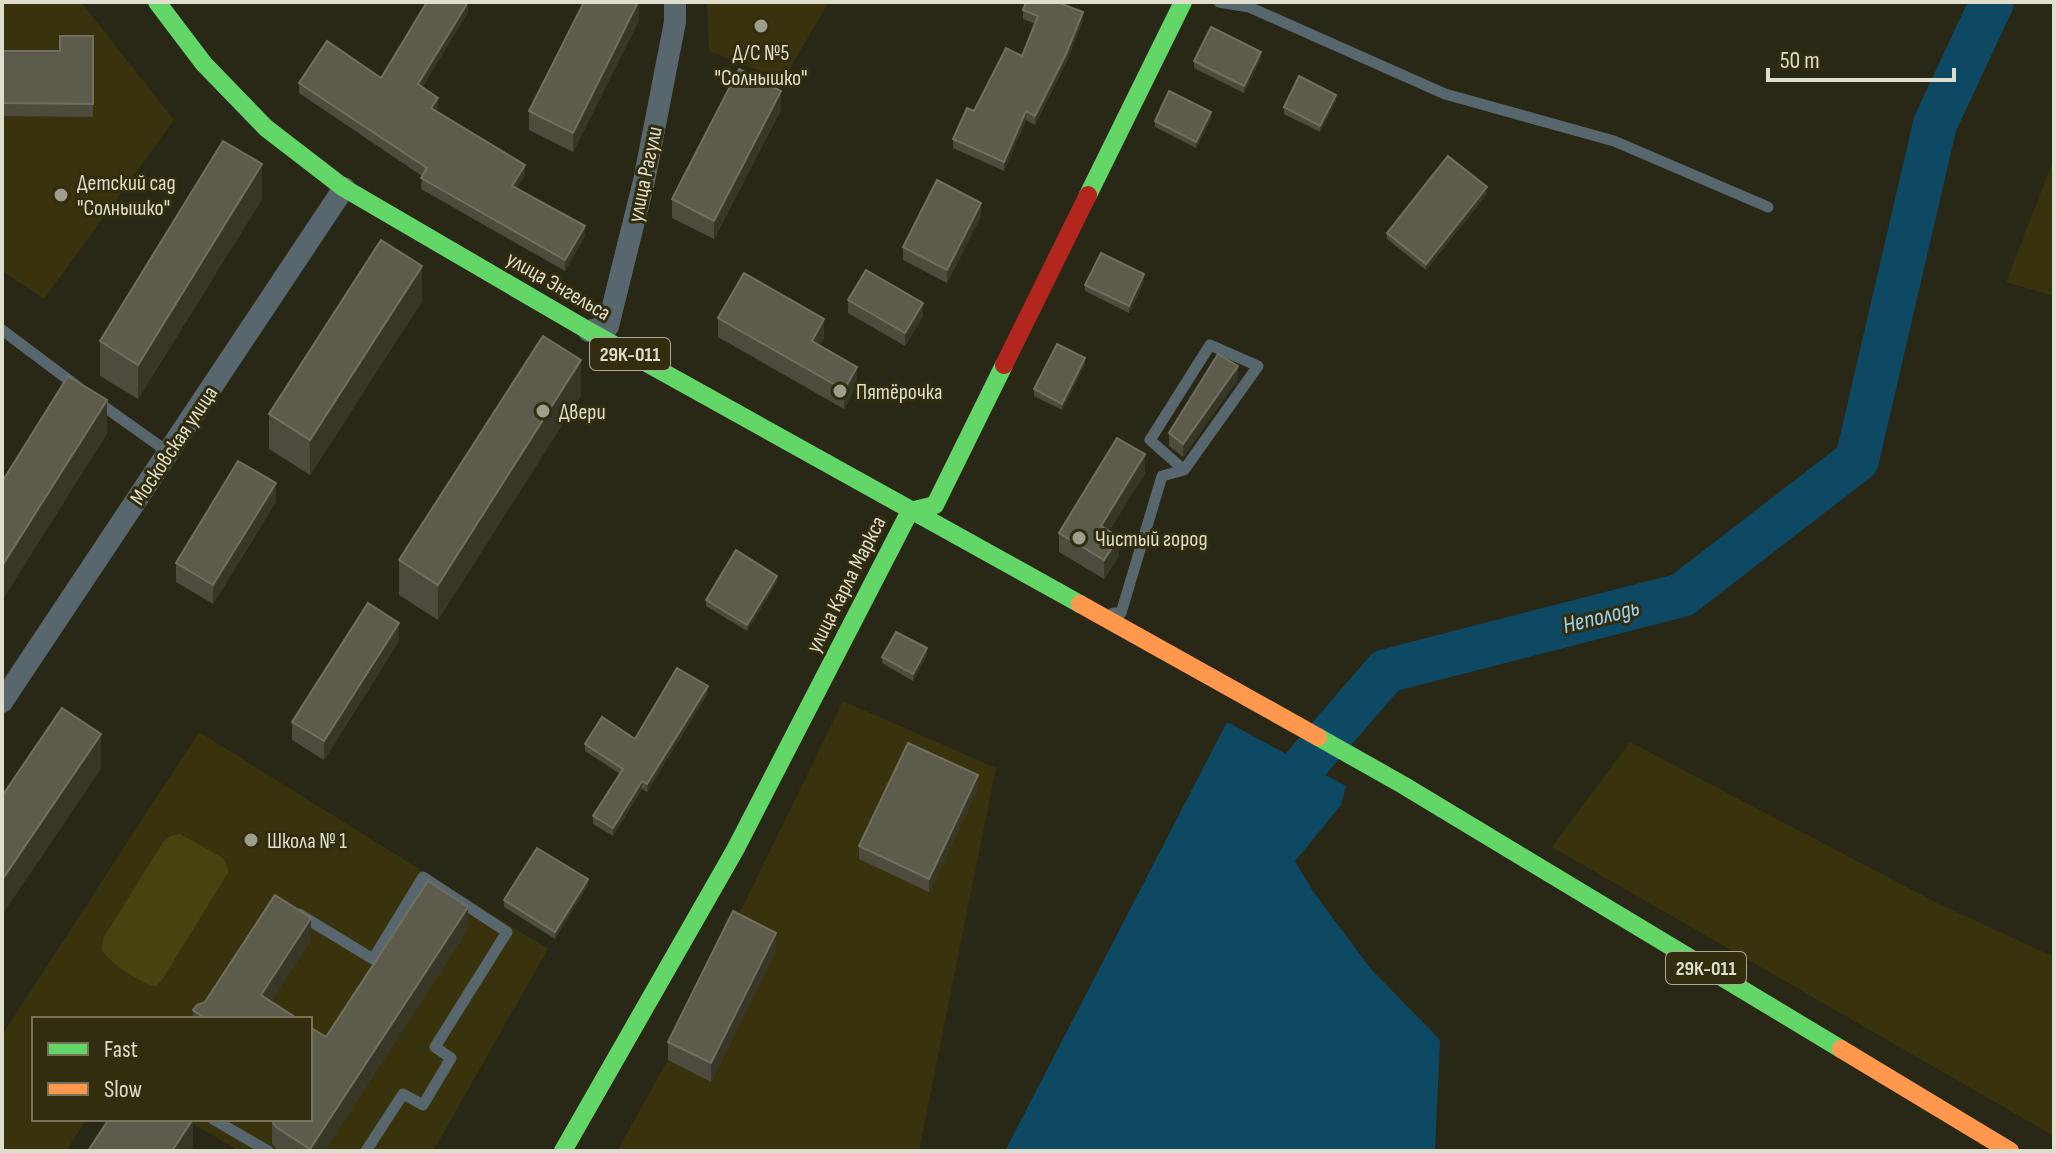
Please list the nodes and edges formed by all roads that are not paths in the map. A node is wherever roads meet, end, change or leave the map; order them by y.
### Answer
1 (157, 2) edge
2 (675, 2) edge
3 (1183, 2) edge
4 (1219, 2) edge
5 (344, 188) junction
6 (1768, 207) dead end
7 (2, 330) edge
8 (589, 331) junction
9 (168, 452) junction
10 (1184, 470) junction
11 (910, 511) junction
12 (1097, 614) junction
13 (2, 702) edge
14 (288, 908) edge
15 (216, 1121) edge
16 (268, 1151) edge
17 (366, 1151) edge
18 (563, 1151) edge
19 (2010, 1151) edge

1 - 5 main road, улица Энгельса / 29К-011
2 - 8 street, улица Рагули
3 - 11 main road, улица Карла Маркса
4 - 6 lane
5 - 8 main road, улица Энгельса / 29К-011
5 - 9 street, Московская улица
7 - 9 lane
8 - 11 main road, улица Энгельса / 29К-011
9 - 13 street, Московская улица
10 - 10 lane
10 - 12 lane
11 - 12 main road, улица Энгельса / 29К-011
11 - 18 main road, улица Карла Маркса
12 - 19 main road, улица Энгельса / 29К-011
14 - 17 lane
15 - 16 lane

